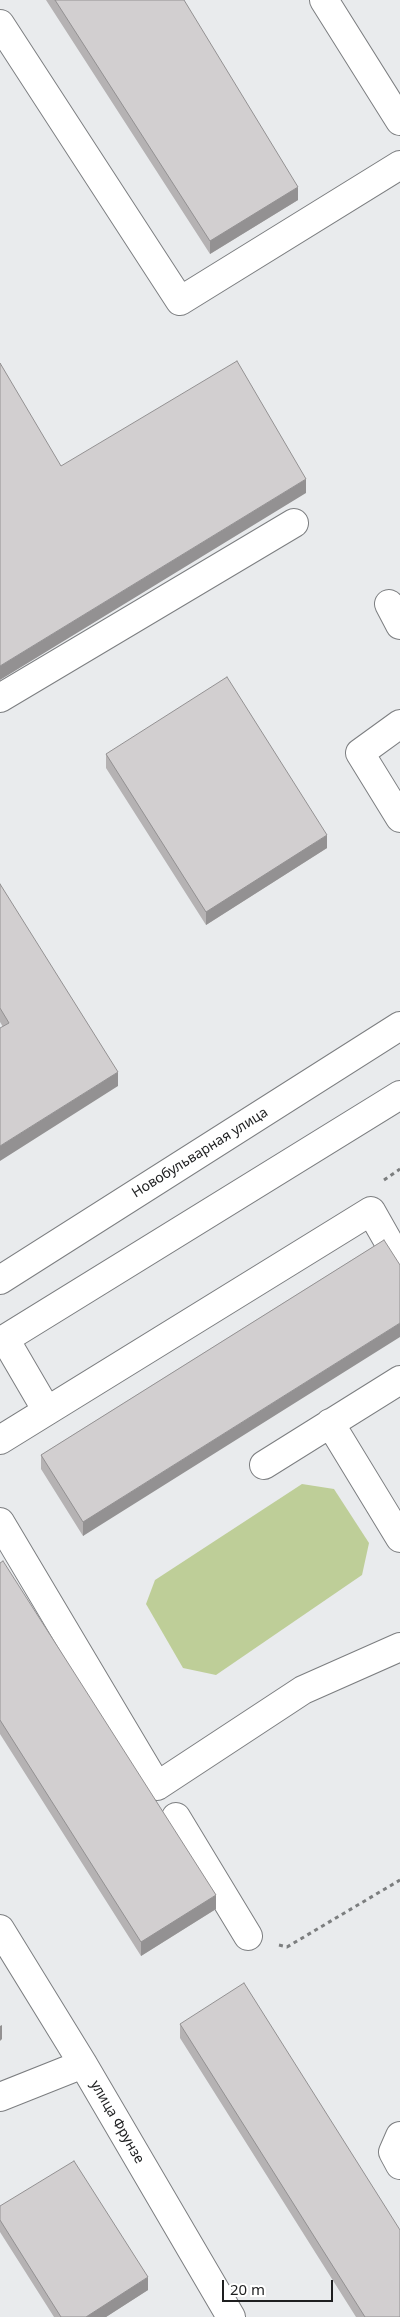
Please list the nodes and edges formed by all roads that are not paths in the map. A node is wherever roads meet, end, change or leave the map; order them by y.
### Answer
1 (324, 0) edge
2 (0, 24) edge
3 (400, 121) edge
4 (400, 166) edge
5 (294, 523) dead end
6 (0, 698) edge
7 (400, 724) edge
8 (400, 818) edge
9 (400, 1026) edge
10 (400, 1095) edge
11 (400, 1262) edge
12 (0, 1280) edge
13 (3, 1340) edge
14 (400, 1380) edge
15 (47, 1411) junction
16 (330, 1423) junction
17 (0, 1440) edge
18 (264, 1465) dead end
19 (0, 1522) edge
20 (400, 1538) edge
21 (400, 1647) edge
22 (176, 1817) dead end
23 (0, 1929) edge
24 (248, 1936) road end
25 (83, 2064) junction
26 (0, 2097) edge
27 (400, 2136) edge
28 (400, 2165) edge
29 (231, 2317) edge

1 - 3 main road
2 - 4 main road
5 - 6 main road
7 - 8 main road
9 - 12 main road, Новобульварная улица
10 - 13 main road
11 - 15 main road
13 - 15 main road
14 - 16 main road
15 - 17 main road
16 - 18 main road
16 - 20 main road
19 - 21 main road
22 - 24 main road
23 - 25 main road, улица Фрунзе
25 - 26 main road
25 - 29 main road, улица Фрунзе
27 - 28 main road

